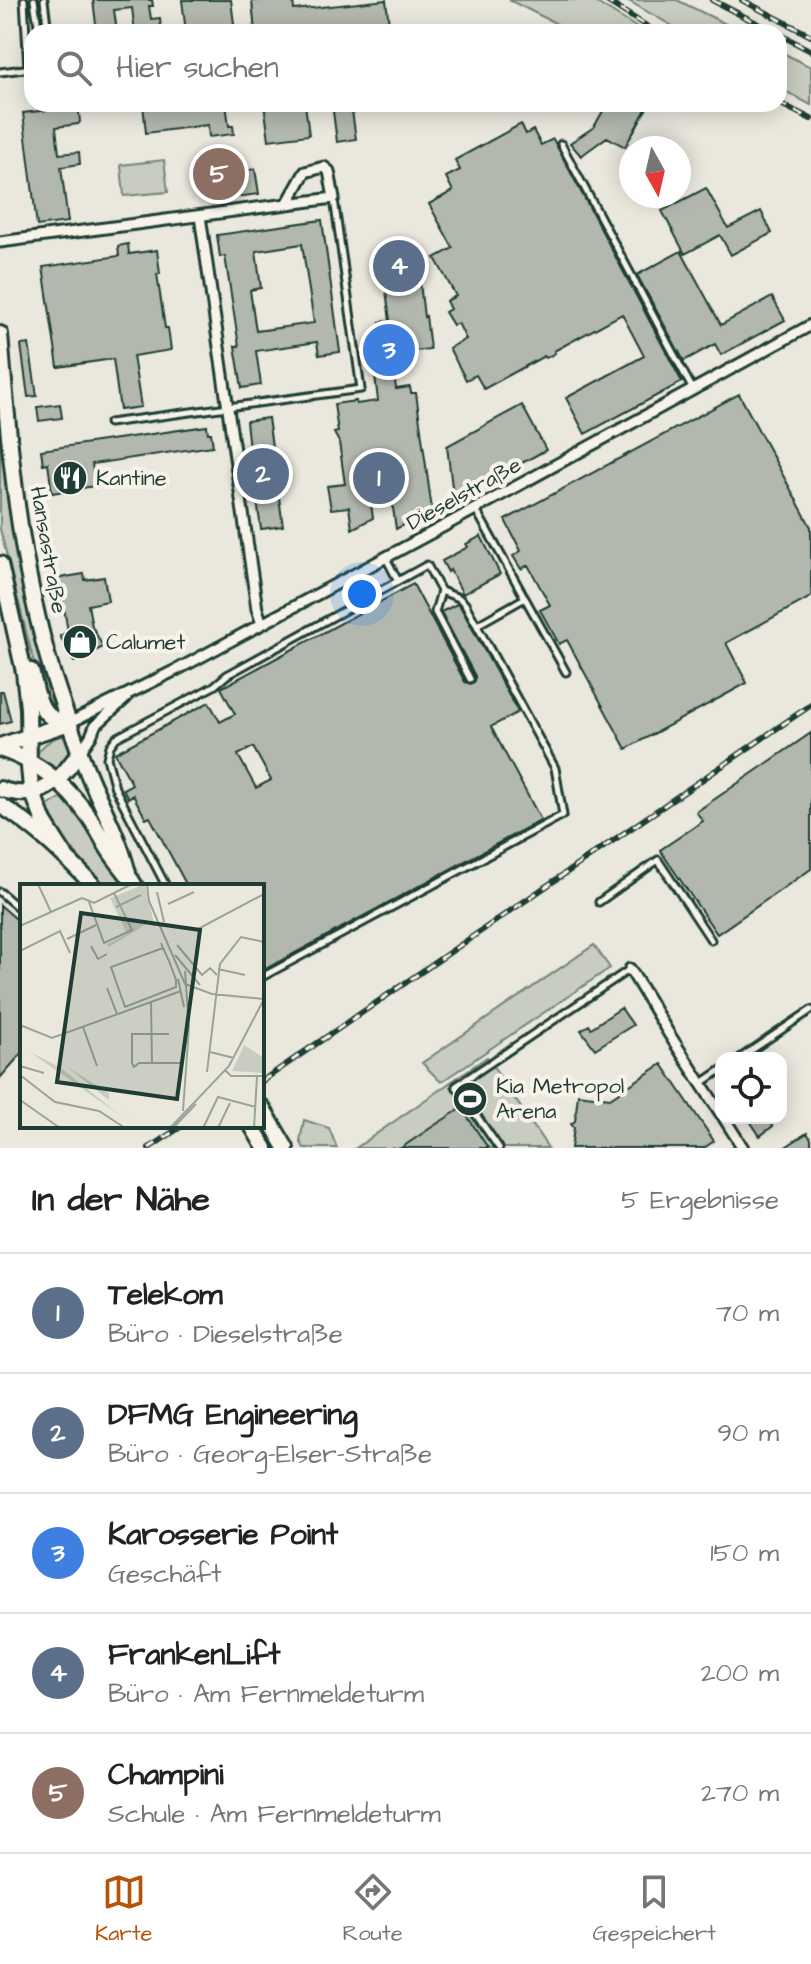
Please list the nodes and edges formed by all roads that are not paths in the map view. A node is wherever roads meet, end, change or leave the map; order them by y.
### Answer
1 (24, 0) edge
2 (34, 0) edge
3 (44, 0) edge
4 (26, 24) edge
5 (38, 24) edge
6 (47, 24) edge
7 (24, 69) edge
8 (0, 72) edge
9 (561, 144) dead end
10 (334, 198) junction
11 (287, 204) junction
12 (200, 216) junction
13 (0, 242) edge
14 (811, 325) edge
15 (0, 334) edge
16 (693, 389) junction
17 (228, 406) junction
18 (109, 423) dead end
19 (475, 509) junction
20 (385, 557) junction
21 (0, 564) edge
22 (398, 581) junction
23 (441, 591) junction
24 (525, 598) junction
25 (262, 624) junction
26 (477, 625) junction
27 (19, 646) junction
28 (566, 672) dead end
29 (470, 679) dead end
30 (134, 692) junction
31 (69, 723) junction
32 (95, 726) junction
33 (28, 737) junction
34 (0, 747) edge
35 (80, 752) junction
36 (29, 761) junction
37 (58, 781) junction
38 (0, 789) edge
39 (32, 793) junction
40 (0, 805) edge
41 (65, 855) junction
42 (132, 880) edge
43 (92, 884) edge
44 (165, 884) edge
45 (0, 892) edge
46 (599, 902) dead end
47 (20, 909) edge
48 (711, 940) dead end
49 (630, 969) joint
50 (264, 976) edge
51 (811, 1010) edge
52 (749, 1052) edge
53 (715, 1074) edge
54 (701, 1084) junction
55 (715, 1105) edge
56 (264, 1110) edge
57 (727, 1124) edge
58 (253, 1128) edge
59 (265, 1148) edge
60 (286, 1148) edge
61 (499, 1148) edge
62 (743, 1148) edge

1 - 4 lane
2 - 5 lane
3 - 6 lane
7 - 8 lane
9 - 16 lane
10 - 11 street
10 - 11 street
10 - 17 lane
11 - 12 street
12 - 13 street
12 - 17 street
14 - 16 street, Dieselstraße
15 - 31 main road, Hansastraße
16 - 19 street, Dieselstraße
17 - 18 lane
17 - 25 street
19 - 20 street, Dieselstraße
19 - 24 lane
20 - 22 lane
20 - 25 street, Dieselstraße
21 - 27 main road
22 - 23 lane
22 - 44 lane
23 - 26 lane
23 - 29 lane
24 - 26 lane
24 - 28 lane
25 - 30 street, Dieselstraße
26 - 50 lane
27 - 31 main road
27 - 33 main road
30 - 31 street, Dieselstraße
30 - 32 street, Dieselstraße
31 - 32 street
31 - 33 main road
31 - 35 main road, Hansastraße
32 - 35 street, Dieselstraße
33 - 34 main road
33 - 36 main road
34 - 36 main road
35 - 37 main road
35 - 42 main road, Hansastraße
36 - 37 main road
36 - 39 main road
37 - 39 main road
37 - 42 main road
38 - 39 main road
39 - 41 main road
40 - 41 main road
41 - 43 main road
45 - 47 lane
46 - 48 lane
49 - 54 street
49 - 61 lane
51 - 52 lane
53 - 54 lane
54 - 55 street
56 - 60 main road
57 - 62 street
58 - 59 main road

